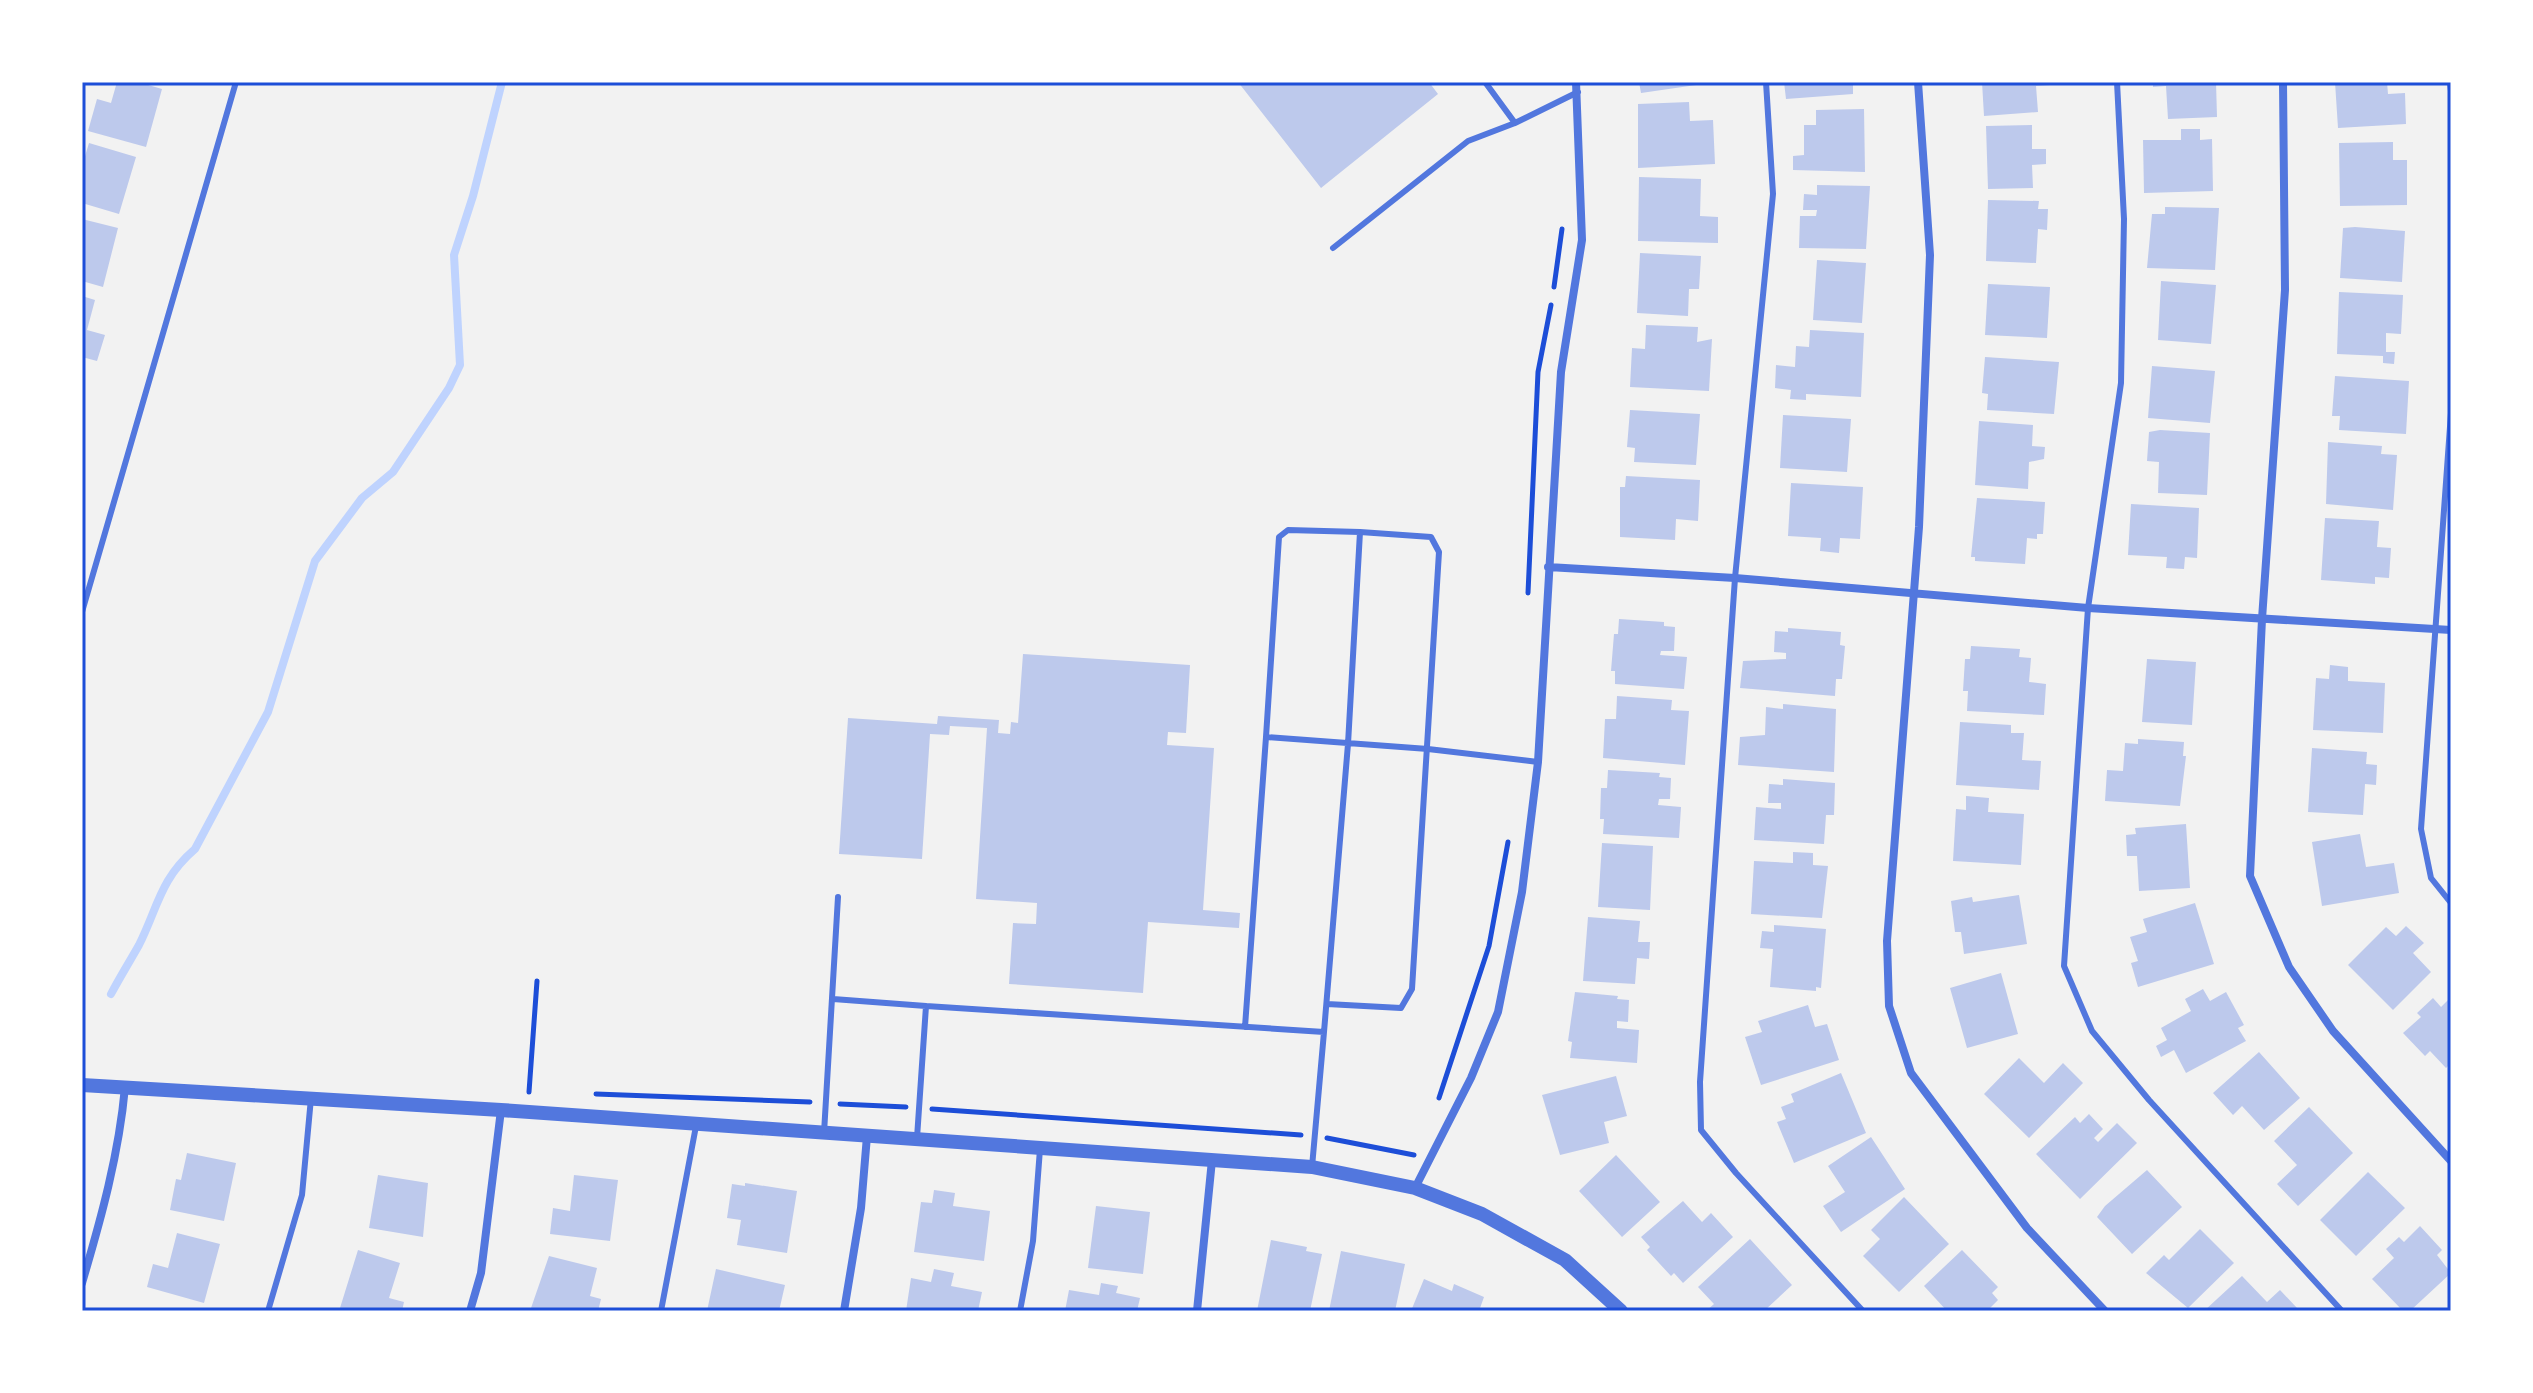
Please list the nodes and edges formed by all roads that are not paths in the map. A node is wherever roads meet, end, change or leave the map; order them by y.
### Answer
1 (236, 82) edge
2 (1485, 82) edge
3 (1766, 82) edge
4 (1918, 82) edge
5 (2117, 82) edge
6 (2283, 82) edge
7 (2450, 82) edge
8 (1577, 87) edge
9 (2451, 91) edge
10 (1515, 123) junction
11 (1333, 248) dead end
12 (2451, 413) edge
13 (2450, 449) edge
14 (1360, 532) junction
15 (1548, 567) junction
16 (1735, 578) junction
17 (1913, 592) junction
18 (2088, 608) junction
19 (82, 612) edge
20 (2262, 619) junction
21 (2437, 628) junction
22 (2451, 630) edge
23 (1266, 737) junction
24 (1348, 744) junction
25 (1428, 749) junction
26 (1538, 762) junction
27 (838, 897) dead end
28 (2451, 903) edge
29 (833, 999) junction
30 (1327, 1004) junction
31 (926, 1006) junction
32 (1245, 1027) junction
33 (1324, 1032) junction
34 (82, 1085) edge
35 (125, 1087) junction
36 (311, 1098) junction
37 (501, 1110) junction
38 (696, 1123) junction
39 (824, 1133) junction
40 (867, 1136) junction
41 (917, 1139) junction
42 (1040, 1149) junction
43 (1212, 1160) junction
44 (2451, 1161) edge
45 (1312, 1167) junction
46 (1415, 1188) junction
47 (82, 1283) edge
48 (268, 1311) edge
49 (470, 1311) edge
50 (661, 1311) edge
51 (844, 1311) edge
52 (1020, 1311) edge
53 (1197, 1311) edge
54 (1621, 1311) edge
55 (1863, 1311) edge
56 (2105, 1311) edge
57 (2342, 1311) edge

1 - 19 lane
2 - 10 lane
3 - 16 lane
4 - 17 street
5 - 18 lane
6 - 20 street
7 - 9 lane
8 - 10 lane
8 - 15 street
10 - 11 lane
12 - 13 lane
13 - 21 lane
14 - 23 lane
14 - 24 lane
14 - 25 lane
15 - 16 street
15 - 26 street
16 - 17 street
16 - 55 lane
17 - 18 street
17 - 56 street
18 - 20 street
18 - 57 lane
20 - 21 street
20 - 44 street
21 - 22 street
21 - 28 lane
23 - 24 lane
23 - 32 lane
24 - 25 lane
24 - 30 lane
25 - 26 lane
25 - 30 lane
26 - 46 street
27 - 29 lane
29 - 31 lane
29 - 39 lane
30 - 33 lane
31 - 32 lane
31 - 41 lane
32 - 33 lane
33 - 45 lane
34 - 35 street
35 - 36 street
35 - 47 street
36 - 37 street
36 - 48 lane
37 - 38 street
37 - 49 street
38 - 39 street
38 - 50 lane
39 - 40 street
40 - 41 street
40 - 51 street
41 - 42 street
42 - 43 street
42 - 52 lane
43 - 45 street
43 - 53 street
45 - 46 street
46 - 54 street

